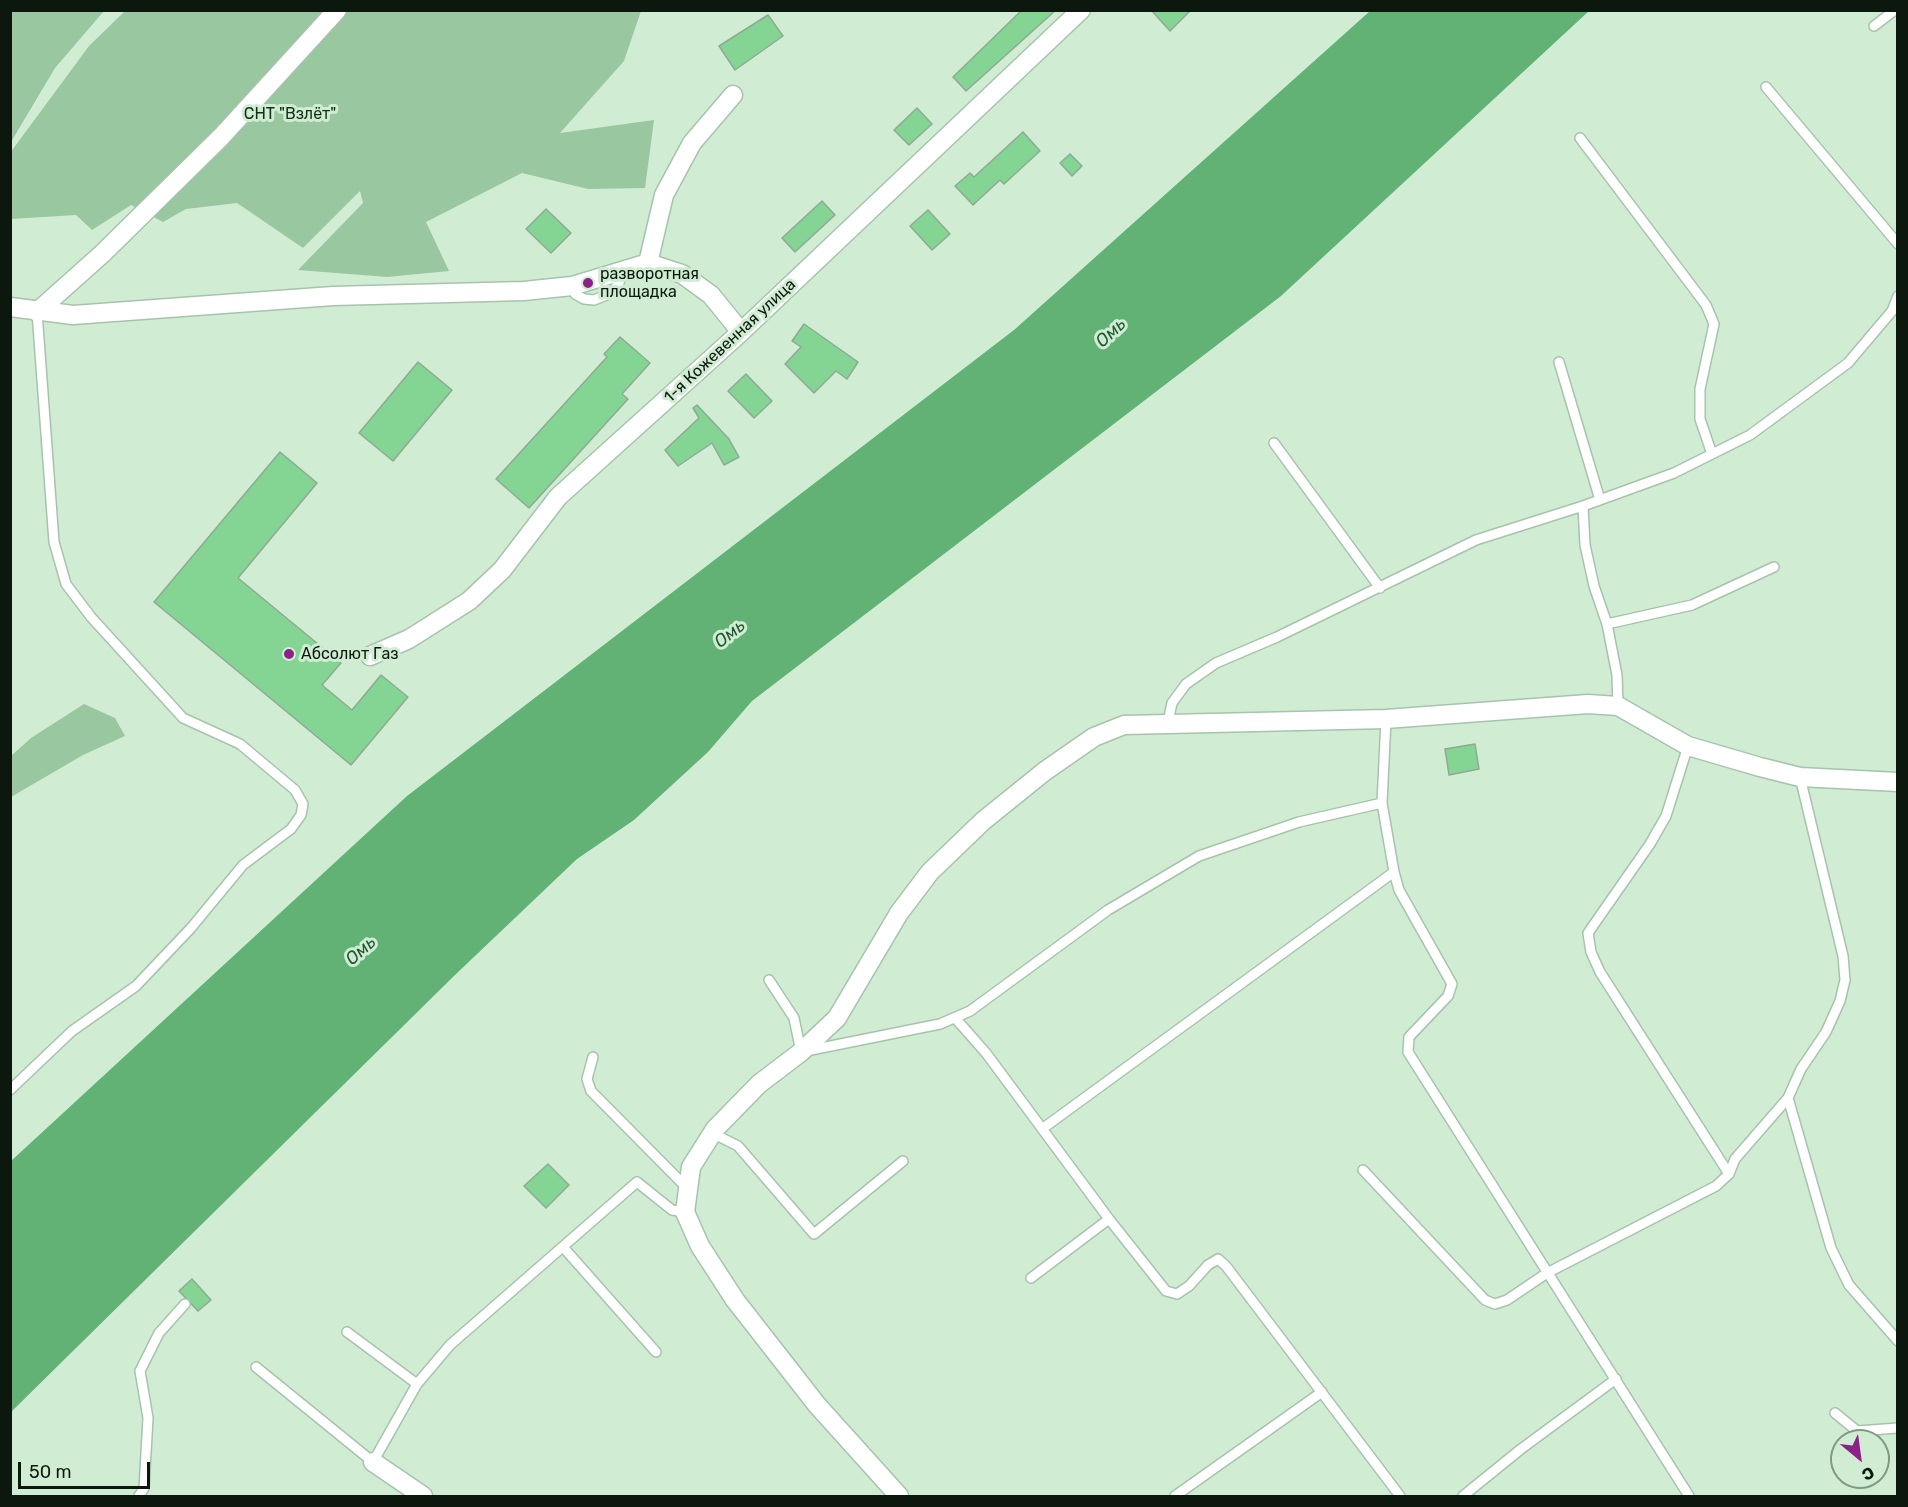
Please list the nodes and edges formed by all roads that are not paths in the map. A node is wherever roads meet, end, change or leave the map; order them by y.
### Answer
1 (337, 10) edge
2 (1081, 10) edge
3 (1895, 10) edge
4 (1874, 26) dead end
5 (1766, 87) dead end
6 (732, 95) dead end
7 (1580, 138) dead end
8 (1898, 244) edge
9 (648, 263) junction
10 (1898, 296) edge
11 (10, 307) edge
12 (37, 312) junction
13 (741, 332) junction
14 (1559, 362) dead end
15 (1275, 443) dead end
16 (1712, 454) junction
17 (1600, 500) junction
18 (1583, 506) junction
19 (1774, 567) dead end
20 (1380, 588) junction
21 (1607, 624) junction
22 (370, 656) dead end
23 (1618, 706) junction
24 (1386, 719) junction
25 (1168, 722) junction
26 (1688, 746) junction
27 (1800, 777) junction
28 (1898, 782) edge
29 (1382, 803) junction
30 (1394, 872) junction
31 (769, 980) dead end
32 (956, 1019) junction
33 (801, 1052) junction
34 (593, 1057) dead end
35 (10, 1090) edge
36 (1788, 1098) junction
37 (1042, 1129) junction
38 (712, 1133) junction
39 (903, 1161) dead end
40 (1363, 1170) dead end
41 (1729, 1174) junction
42 (688, 1189) junction
43 (685, 1212) junction
44 (1109, 1219) junction
45 (563, 1247) junction
46 (1547, 1273) junction
47 (1031, 1278) dead end
48 (185, 1304) dead end
49 (347, 1332) dead end
50 (1898, 1341) edge
51 (656, 1352) dead end
52 (256, 1367) dead end
53 (1616, 1379) junction
54 (417, 1384) junction
55 (1322, 1392) junction
56 (1835, 1413) dead end
57 (1898, 1428) edge
58 (373, 1462) junction
59 (422, 1496) edge
60 (139, 1497) edge
61 (899, 1497) edge
62 (1175, 1497) edge
63 (1400, 1497) edge
64 (1463, 1497) edge
65 (1689, 1497) edge

1 - 12 street
2 - 13 street, 1-я Кожевенная улица
3 - 4 lane
5 - 8 lane
6 - 9 street
7 - 16 lane
9 - 12 street
9 - 13 street
10 - 16 lane
11 - 12 street
12 - 35 lane
13 - 22 street, 1-я Кожевенная улица
14 - 17 lane
15 - 20 lane
16 - 17 lane
17 - 18 lane
18 - 20 lane
18 - 21 lane
19 - 21 lane
20 - 25 lane
21 - 23 lane
23 - 24 street
23 - 26 street
24 - 25 street
24 - 29 lane
25 - 33 street
26 - 27 street
26 - 41 lane
27 - 28 street
27 - 36 lane
29 - 30 lane
29 - 32 lane
30 - 37 lane
30 - 46 lane
31 - 33 lane
32 - 33 lane
32 - 37 lane
33 - 38 street
34 - 42 lane
36 - 41 lane
36 - 50 lane
37 - 44 lane
38 - 39 lane
38 - 42 street
40 - 46 lane
41 - 46 lane
42 - 43 street
43 - 45 lane
43 - 61 street
44 - 47 lane
44 - 55 lane
45 - 51 lane
45 - 54 lane
46 - 53 lane
48 - 60 lane
49 - 54 lane
52 - 58 lane
53 - 64 lane
53 - 65 lane
54 - 58 lane
55 - 62 lane
55 - 63 lane
56 - 57 lane
58 - 59 street

